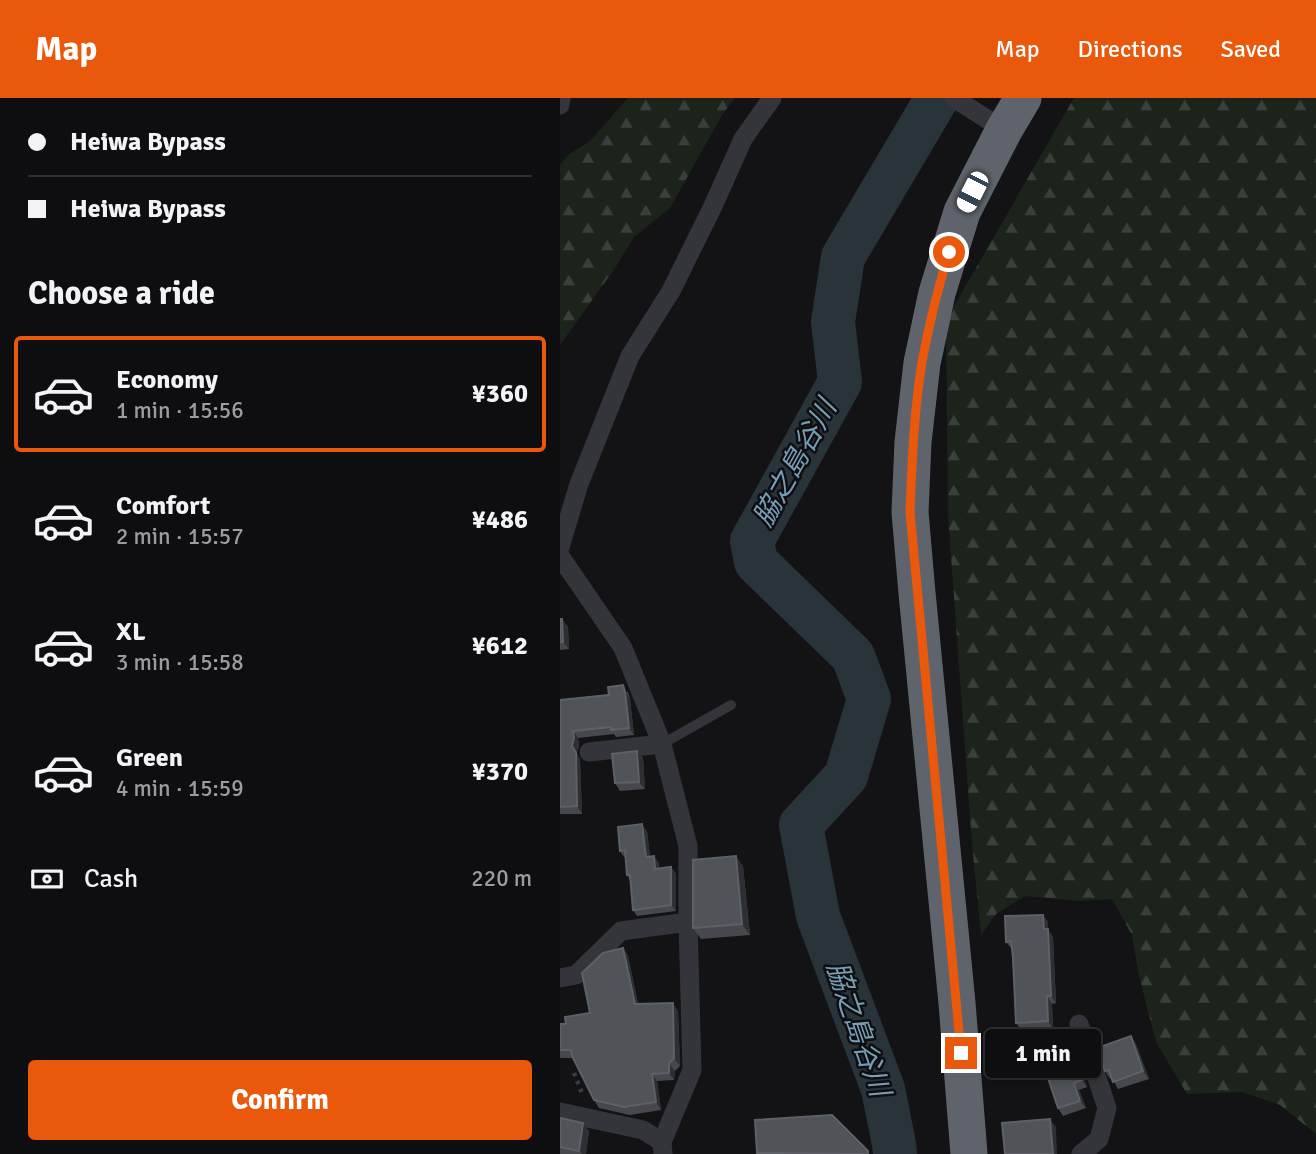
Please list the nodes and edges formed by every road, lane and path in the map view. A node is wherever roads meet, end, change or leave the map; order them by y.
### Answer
1 (561, 98) edge
2 (772, 98) edge
3 (1023, 98) edge
4 (958, 100) edge
5 (560, 106) edge
6 (1004, 131) junction
7 (560, 547) edge
8 (560, 556) edge
9 (731, 705) dead end
10 (662, 744) junction
11 (589, 752) dead end
12 (688, 922) junction
13 (560, 978) edge
14 (1079, 1024) dead end
15 (560, 1112) edge
16 (662, 1148) edge
17 (969, 1154) edge
18 (1081, 1154) edge

1 - 5 street
2 - 7 street
3 - 6 highway
4 - 6 street
6 - 17 highway
8 - 10 street
9 - 10 lane
10 - 11 street
10 - 12 street
12 - 13 street
12 - 16 street
14 - 18 street
15 - 16 street

